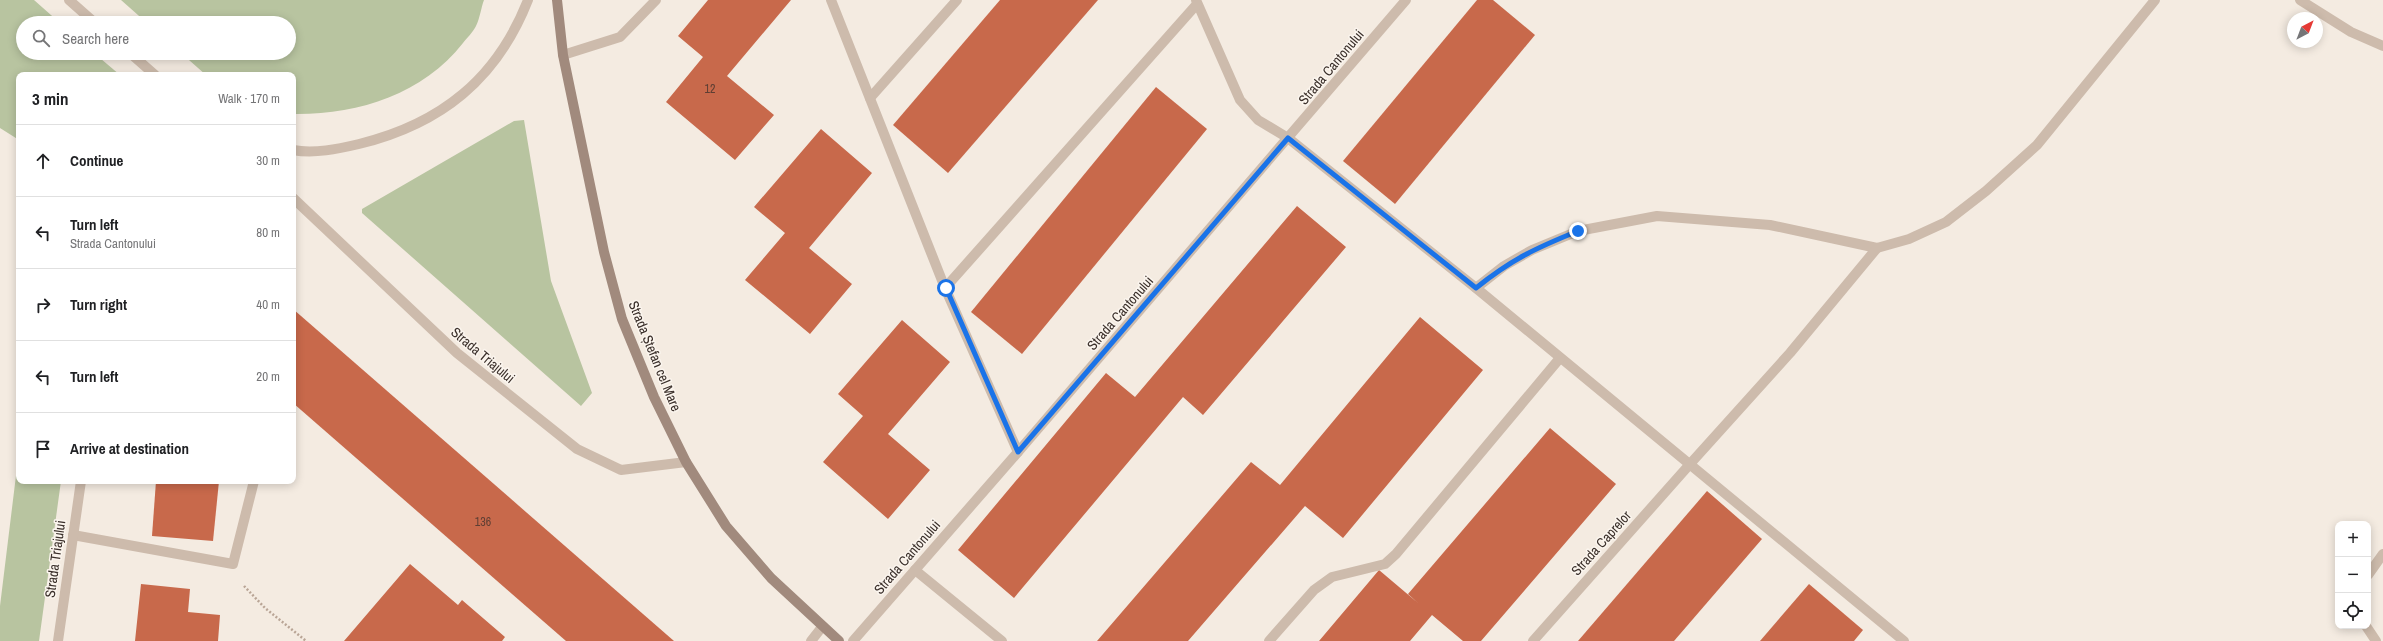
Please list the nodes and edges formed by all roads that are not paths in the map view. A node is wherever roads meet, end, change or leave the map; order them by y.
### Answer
1 (69, 0) edge
2 (528, 0) edge
3 (557, 0) edge
4 (656, 0) edge
5 (831, 0) edge
6 (957, 0) edge
7 (1406, 0) edge
8 (2155, 0) edge
9 (2300, 0) edge
10 (1196, 2) edge
11 (88, 16) edge
12 (2383, 46) edge
13 (563, 55) junction
14 (138, 60) edge
15 (152, 72) edge
16 (870, 98) junction
17 (1288, 138) junction
18 (296, 151) edge
19 (296, 201) edge
20 (1877, 248) junction
21 (946, 288) junction
22 (1476, 288) junction
23 (1560, 358) junction
24 (1018, 452) junction
25 (686, 462) junction
26 (1690, 464) junction
27 (81, 484) edge
28 (253, 484) edge
29 (73, 535) junction
30 (2383, 554) edge
31 (2371, 569) edge
32 (915, 570) junction
33 (822, 627) junction
34 (2368, 629) edge
35 (58, 641) edge
36 (811, 641) edge
37 (839, 641) edge
38 (852, 641) edge
39 (1002, 641) edge
40 (1269, 641) edge
41 (1533, 641) edge
42 (1904, 641) edge
43 (2376, 641) edge

1 - 11 street
2 - 18 street
3 - 13 main road, Strada Ștefan cel Mare
4 - 13 street
5 - 16 street
6 - 16 street
7 - 17 street, Strada Cantonului
8 - 20 street
9 - 12 street
10 - 17 street
10 - 21 street
13 - 25 main road, Strada Ștefan cel Mare
14 - 15 street
16 - 21 street
17 - 22 street
17 - 24 street, Strada Cantonului
19 - 25 street, Strada Triajului
20 - 22 street
20 - 26 street, Strada Caprelor
21 - 24 street
22 - 23 street
23 - 26 street
23 - 40 street
24 - 32 street, Strada Cantonului
25 - 33 main road, Strada Ștefan cel Mare
26 - 41 street, Strada Caprelor
26 - 42 street
27 - 29 street, Strada Triajului
28 - 29 street
29 - 35 street, Strada Triajului
30 - 31 street
32 - 38 street, Strada Cantonului
32 - 39 street
33 - 36 street
33 - 37 main road, Strada Ștefan cel Mare
34 - 43 street

